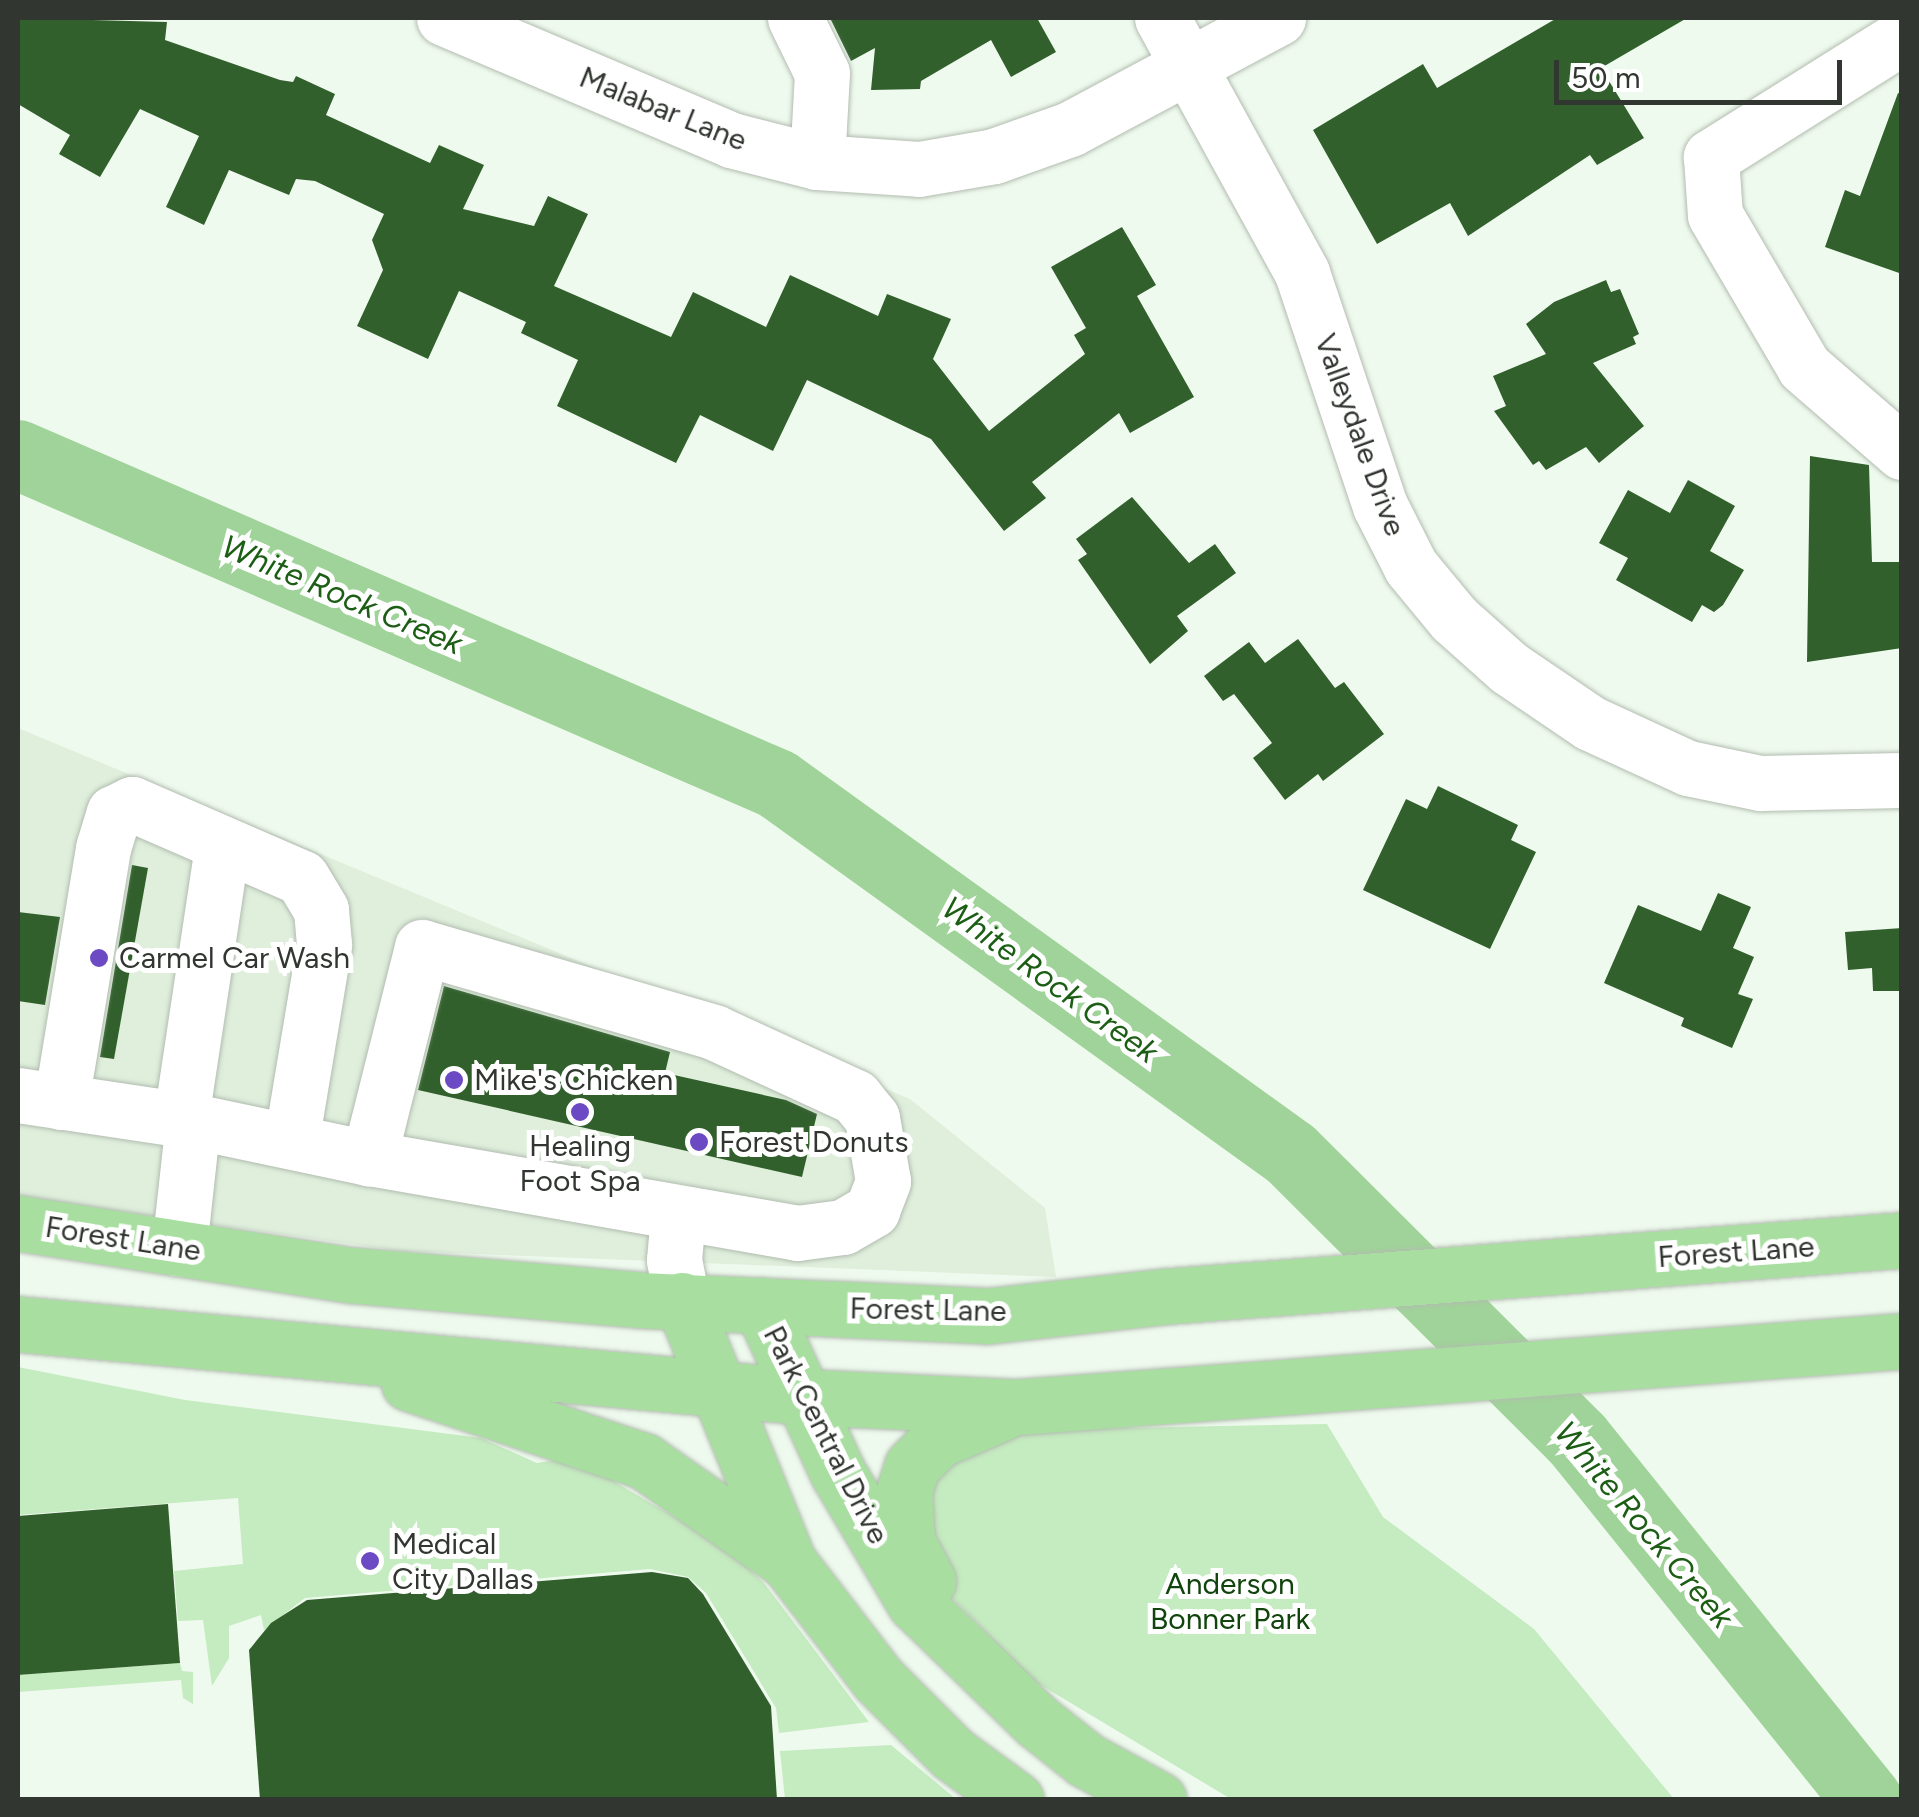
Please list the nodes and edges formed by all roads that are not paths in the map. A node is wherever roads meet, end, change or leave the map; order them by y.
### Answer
1 (444, 18) edge
2 (795, 18) edge
3 (1162, 18) edge
4 (1278, 18) edge
5 (1902, 37) edge
6 (1188, 68) junction
7 (817, 162) junction
8 (1902, 452) edge
9 (1902, 780) edge
10 (222, 847) junction
11 (39, 1099) edge
12 (187, 1120) junction
13 (292, 1137) junction
14 (368, 1158) junction
15 (678, 1215) junction
16 (18, 1223) edge
17 (1902, 1240) edge
18 (180, 1248) junction
19 (682, 1300) junction
20 (762, 1305) junction
21 (18, 1324) edge
22 (1902, 1340) edge
23 (310, 1353) junction
24 (714, 1387) junction
25 (806, 1397) junction
26 (1016, 1407) junction
27 (790, 1563) junction
28 (995, 1684) junction
29 (1016, 1800) edge
30 (1159, 1800) edge

1 - 7 street, Malabar Lane
2 - 7 street
3 - 6 street, Valleydale Drive
4 - 6 street, Malabar Lane
5 - 8 street
6 - 7 street, Malabar Lane
6 - 9 street, Valleydale Drive
10 - 11 street
10 - 12 street
10 - 13 street
11 - 12 street
12 - 13 street
12 - 18 street
13 - 14 street
14 - 15 street
14 - 15 street
15 - 19 street
16 - 18 main road, Forest Lane
17 - 20 main road, Forest Lane
18 - 19 main road, Forest Lane
19 - 20 main road, Forest Lane
19 - 24 main road
20 - 25 main road, Park Central Drive
21 - 23 main road
22 - 26 main road
23 - 24 main road
23 - 27 main road
24 - 25 main road
24 - 27 main road
25 - 26 main road
25 - 28 main road, Park Central Drive
26 - 28 main road
27 - 29 main road
28 - 30 main road, Park Central Drive

